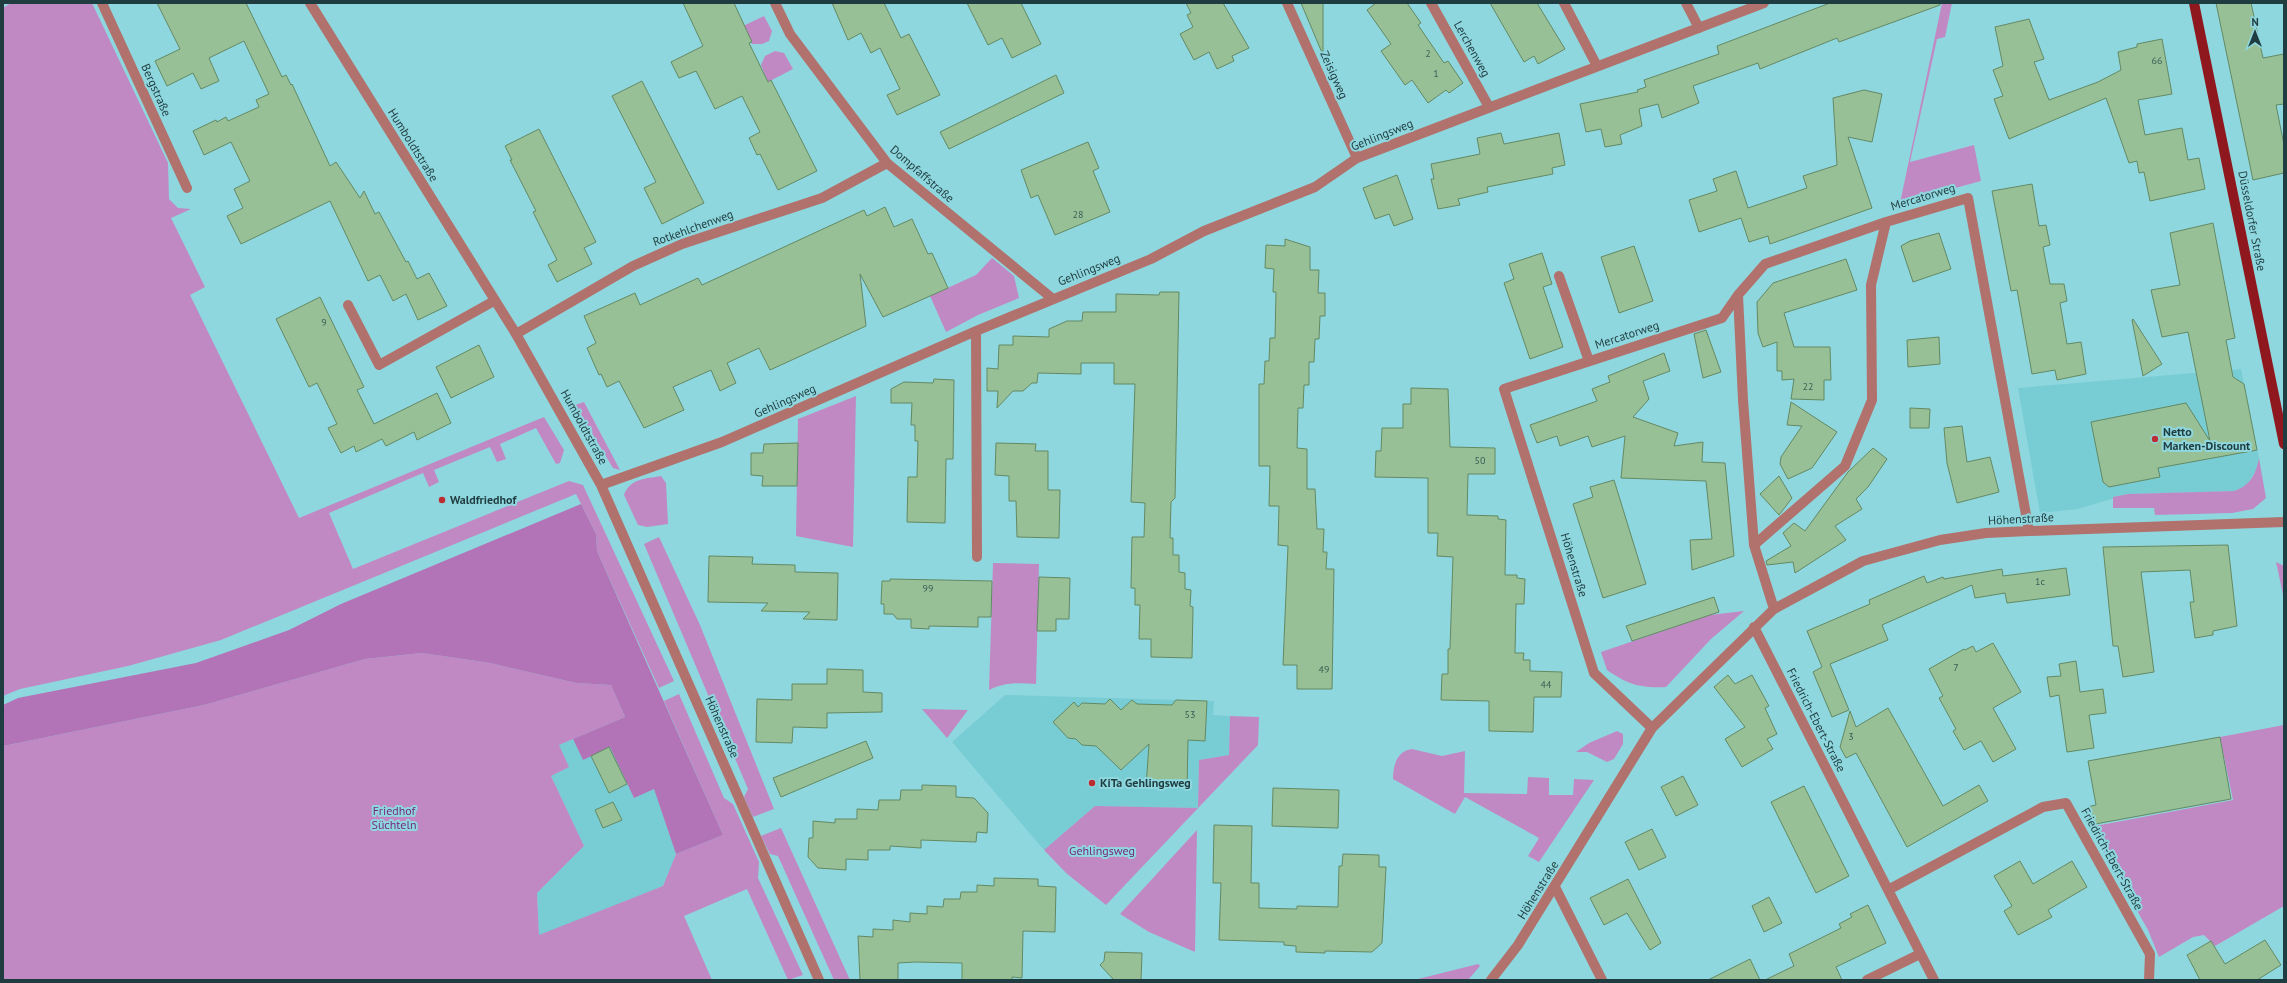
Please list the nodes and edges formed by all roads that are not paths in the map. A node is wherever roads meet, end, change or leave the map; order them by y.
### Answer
1 (102, 3) edge
2 (310, 3) edge
3 (775, 3) edge
4 (1287, 3) edge
5 (1431, 3) edge
6 (1564, 3) edge
7 (1686, 3) edge
8 (1764, 3) edge
9 (2194, 3) edge
10 (1699, 28) junction
11 (1597, 66) junction
12 (1489, 107) junction
13 (1357, 158) junction
14 (886, 163) junction
15 (187, 188) dead end
16 (1886, 222) junction
17 (1559, 276) dead end
18 (1738, 295) junction
19 (1053, 299) junction
20 (494, 300) junction
21 (348, 305) dead end
22 (976, 331) junction
23 (516, 334) junction
24 (1589, 361) junction
25 (1504, 389) joint
26 (2284, 444) edge
27 (601, 485) junction
28 (2284, 522) edge
29 (2029, 530) junction
30 (1754, 544) junction
31 (977, 557) dead end
32 (1774, 609) junction
33 (1754, 627) junction
34 (1652, 728) junction
35 (1555, 887) junction
36 (1888, 890) junction
37 (1920, 954) junction
38 (819, 980) edge
39 (1491, 980) edge
40 (1602, 980) edge
41 (1867, 980) edge
42 (1934, 980) edge
43 (2149, 980) edge

1 - 15 street, Bergstraße
2 - 20 street, Humboldtstraße
3 - 14 street, Dompfaffstraße
4 - 13 street, Zeisigweg
5 - 12 street, Lerchenweg
6 - 11 street
7 - 10 street
8 - 10 street, Gehlingsweg
9 - 26 main road, Düsseldorfer Straße
10 - 11 street, Gehlingsweg
11 - 12 street, Gehlingsweg
12 - 13 street, Gehlingsweg
13 - 19 street, Gehlingsweg
14 - 19 street, Dompfaffstraße
14 - 23 street, Rotkehlchenweg
16 - 18 street, Mercatorweg
16 - 29 street, Mercatorweg
16 - 30 street
17 - 24 street, Mercatorweg
18 - 24 street, Mercatorweg
18 - 30 street
19 - 22 street, Gehlingsweg
20 - 21 street
20 - 23 street, Humboldtstraße
22 - 27 street, Gehlingsweg
22 - 31 street
23 - 27 street, Humboldtstraße
24 - 25 street, Mercatorweg
25 - 34 street, Höhenstraße
27 - 38 street, Höhenstraße
28 - 29 street, Höhenstraße
29 - 32 street, Höhenstraße
30 - 32 street
32 - 33 street, Höhenstraße
33 - 34 street, Höhenstraße
33 - 36 street, Friedrich-Ebert-Straße
34 - 35 street, Höhenstraße
35 - 39 street, Höhenstraße
35 - 40 street
36 - 37 street, Friedrich-Ebert-Straße
36 - 43 street, Friedrich-Ebert-Straße
37 - 41 street
37 - 42 street, Friedrich-Ebert-Straße

